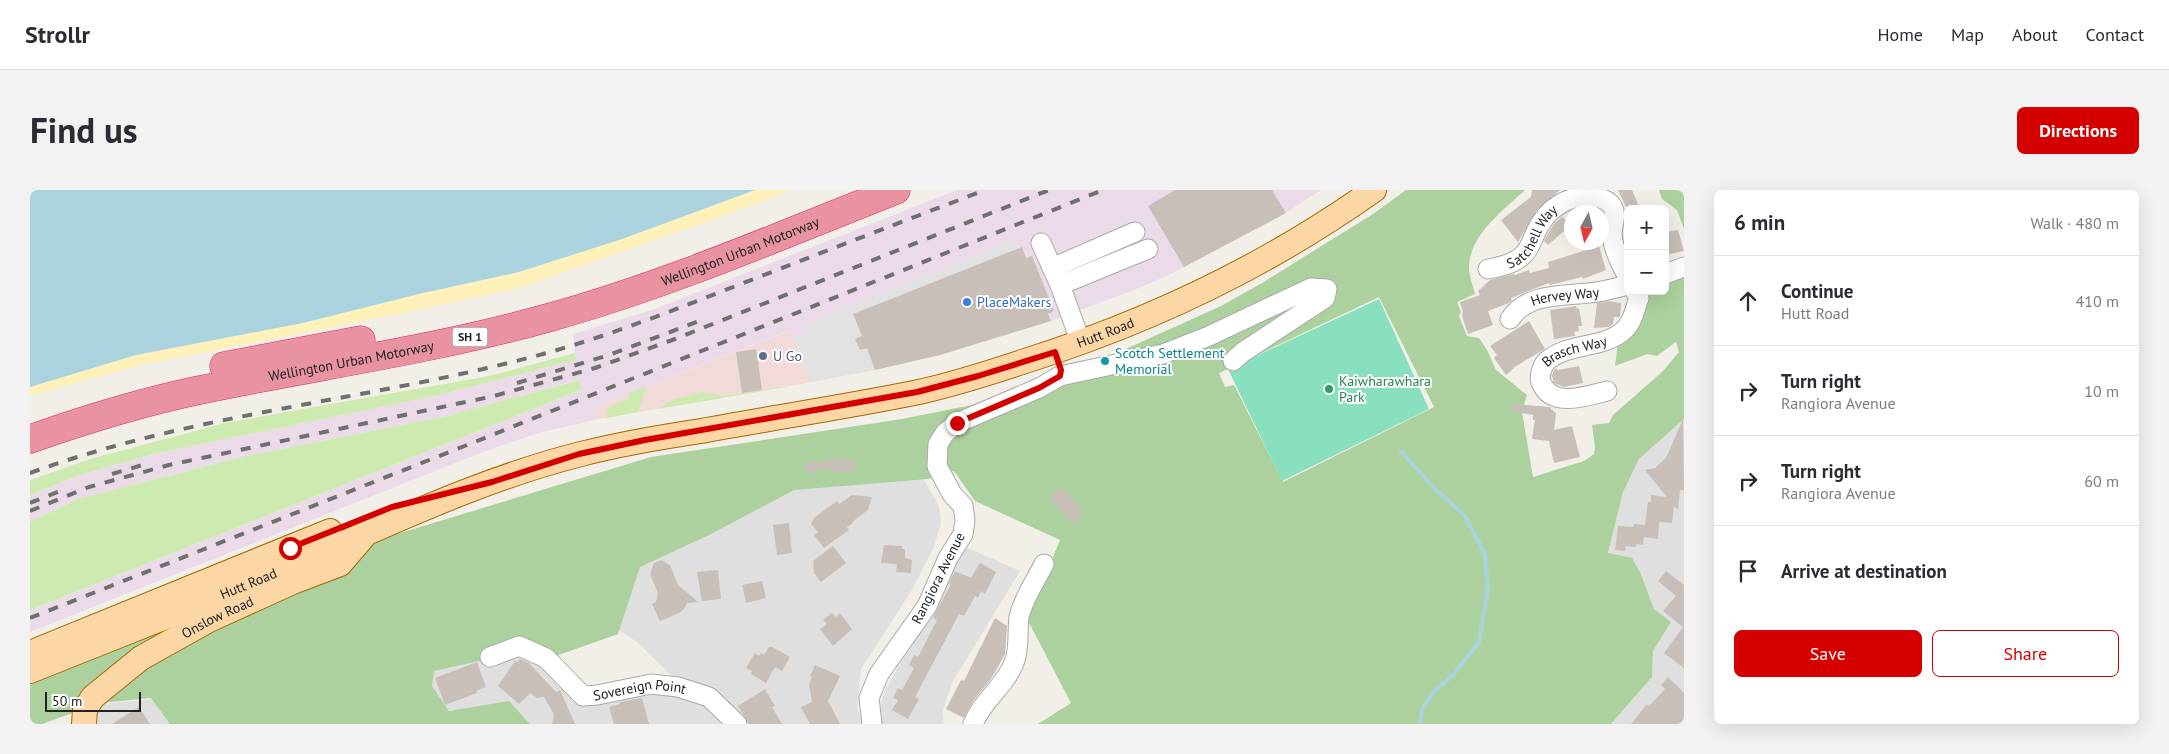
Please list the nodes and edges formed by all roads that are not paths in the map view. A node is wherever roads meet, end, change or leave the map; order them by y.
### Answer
1 (847, 190) edge
2 (896, 190) edge
3 (1374, 190) edge
4 (1135, 232) dead end
5 (1041, 243) dead end
6 (1148, 249) dead end
7 (1684, 267) edge
8 (1052, 268) junction
9 (1488, 269) dead end
10 (1624, 270) edge
11 (1669, 273) edge
12 (1624, 285) edge
13 (1060, 286) junction
14 (1637, 295) edge
15 (1510, 319) dead end
16 (1081, 343) junction
17 (1055, 352) junction
18 (1233, 361) dead end
19 (1060, 376) junction
20 (1607, 391) dead end
21 (30, 419) edge
22 (30, 439) edge
23 (492, 482) junction
24 (368, 531) junction
25 (290, 548) junction
26 (1044, 564) dead end
27 (30, 653) edge
28 (490, 657) dead end
29 (30, 671) edge
30 (84, 724) edge
31 (737, 724) edge
32 (872, 724) edge
33 (973, 724) edge

1 - 21 highway, Wellington Urban Motorway / SH 1
2 - 22 highway, Wellington Urban Motorway / SH 1
3 - 16 main road, Hutt Road
4 - 8 street
5 - 8 street
6 - 13 street
7 - 11 street
8 - 13 street
9 - 10 street, Satchell Way
12 - 15 street, Hervey Way
13 - 16 street
14 - 20 street, Brasch Way
16 - 17 main road, Hutt Road
17 - 19 street
17 - 23 main road, Hutt Road
18 - 19 street, Rangiora Avenue
19 - 32 street, Rangiora Avenue
23 - 24 main road, Hutt Road
23 - 25 main road, Hutt Road
24 - 25 main road
24 - 29 main road, Hutt Road
24 - 30 main road, Onslow Road
25 - 27 main road, Hutt Road
26 - 33 street
28 - 31 street, Sovereign Point

